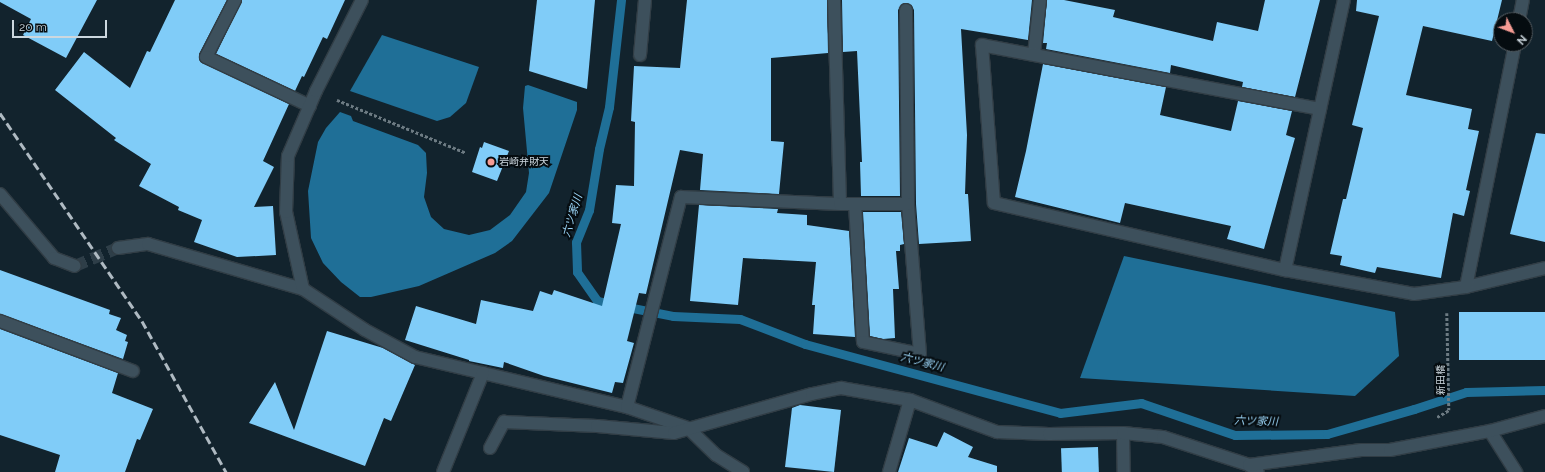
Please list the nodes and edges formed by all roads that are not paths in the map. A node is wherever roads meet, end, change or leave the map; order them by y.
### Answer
1 (234, 0) edge
2 (362, 0) edge
3 (645, 0) edge
4 (834, 0) edge
5 (1040, 0) edge
6 (1344, 0) edge
7 (1523, 0) edge
8 (906, 10) dead end
9 (1521, 12) edge
10 (1512, 52) edge
11 (1034, 54) junction
12 (640, 55) dead end
13 (310, 106) junction
14 (1320, 109) junction
15 (0, 194) edge
16 (840, 204) junction
17 (855, 204) junction
18 (908, 204) junction
19 (118, 248) tunnel mouth
20 (75, 266) tunnel mouth
21 (1545, 268) edge
22 (1285, 270) junction
23 (1466, 287) junction
24 (303, 289) junction
25 (0, 321) edge
26 (133, 371) dead end
27 (483, 373) junction
28 (910, 400) junction
29 (627, 407) junction
30 (1545, 416) edge
31 (688, 428) junction
32 (1490, 431) junction
33 (1123, 433) junction
34 (490, 448) dead end
35 (1253, 469) edge
36 (443, 472) edge
37 (743, 472) edge
38 (889, 472) edge
39 (1124, 472) edge
40 (1516, 472) edge

1 - 13 street
2 - 13 street
3 - 12 street
4 - 16 street
5 - 11 street
6 - 14 street
7 - 9 street
8 - 18 street
10 - 23 street
11 - 14 street
11 - 22 street
13 - 24 street
14 - 22 street
15 - 20 street
16 - 17 street
16 - 29 street
17 - 18 street
17 - 18 street
19 - 24 street
21 - 23 street
22 - 23 street
24 - 27 street
25 - 26 street
27 - 29 street
27 - 36 street
28 - 31 street
28 - 33 street
28 - 38 street
29 - 31 street
30 - 32 street
31 - 34 street
31 - 37 street
32 - 35 street
32 - 40 street
33 - 35 street
33 - 39 street

